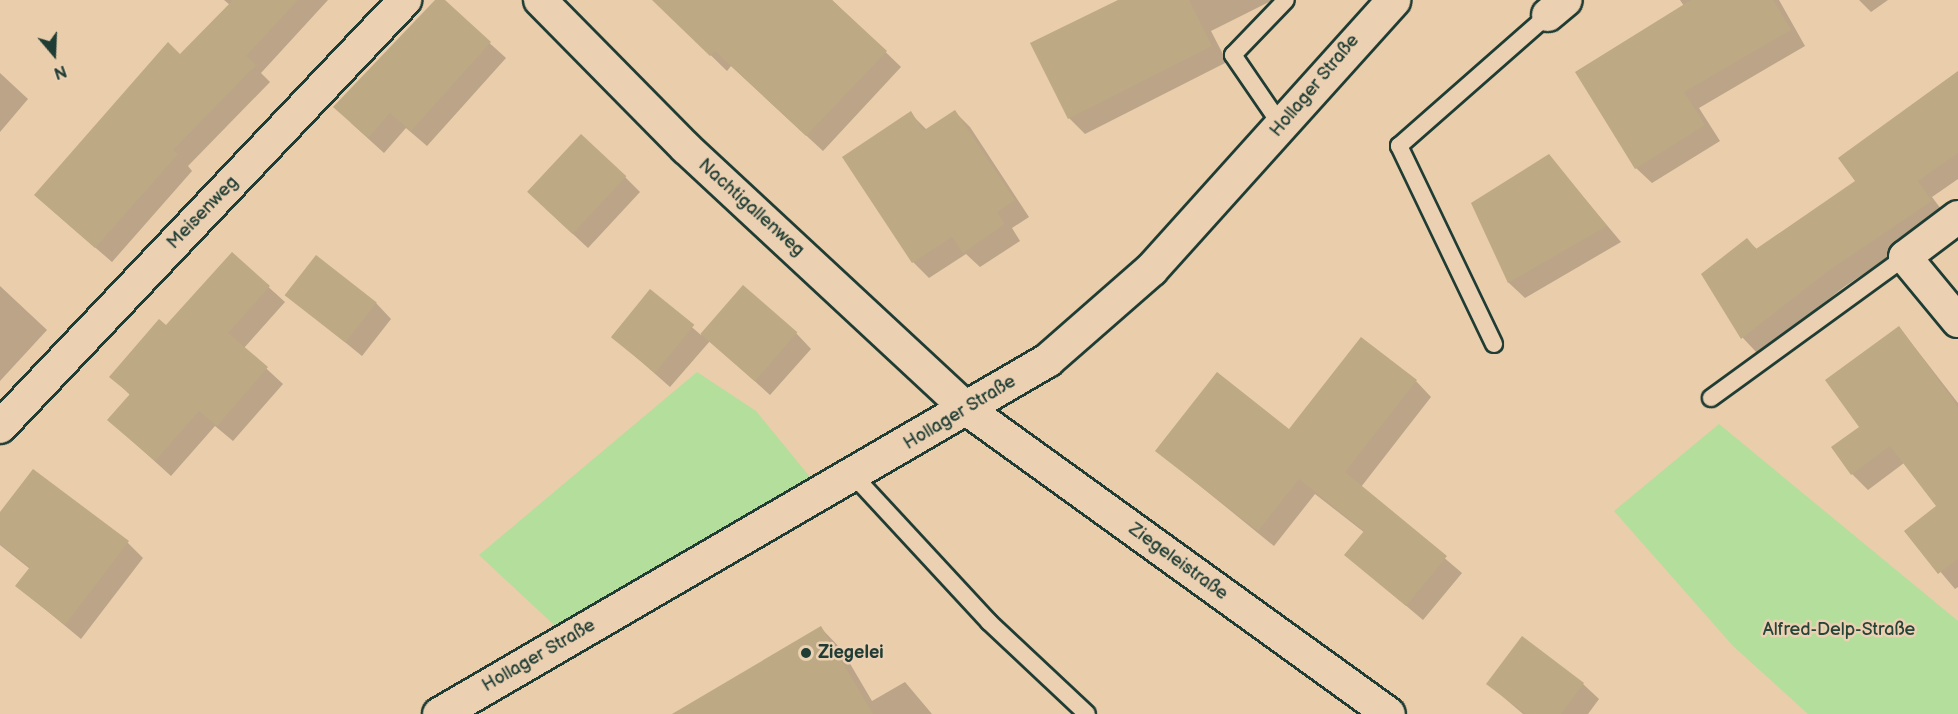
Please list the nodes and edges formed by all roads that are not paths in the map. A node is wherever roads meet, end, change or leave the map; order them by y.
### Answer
1 (405, 0) edge
2 (540, 0) edge
3 (1286, 0) edge
4 (1393, 0) edge
5 (1557, 8) edge
6 (1281, 125) junction
7 (1958, 217) edge
8 (1905, 257) junction
9 (1958, 321) edge
10 (1494, 344) dead end
11 (1711, 398) dead end
12 (968, 410) junction
13 (0, 427) edge
14 (853, 475) junction
15 (439, 714) edge
16 (1087, 714) edge
17 (1389, 714) edge

1 - 13 street, Meisenweg
2 - 12 street, Nachtigallenweg
3 - 6 lane
4 - 6 main road, Hollager Straße
5 - 10 lane
6 - 12 main road, Hollager Straße
7 - 8 street
8 - 9 street
8 - 11 lane
12 - 14 main road, Hollager Straße
12 - 17 street, Ziegeleistraße
14 - 15 main road, Hollager Straße
14 - 16 lane

